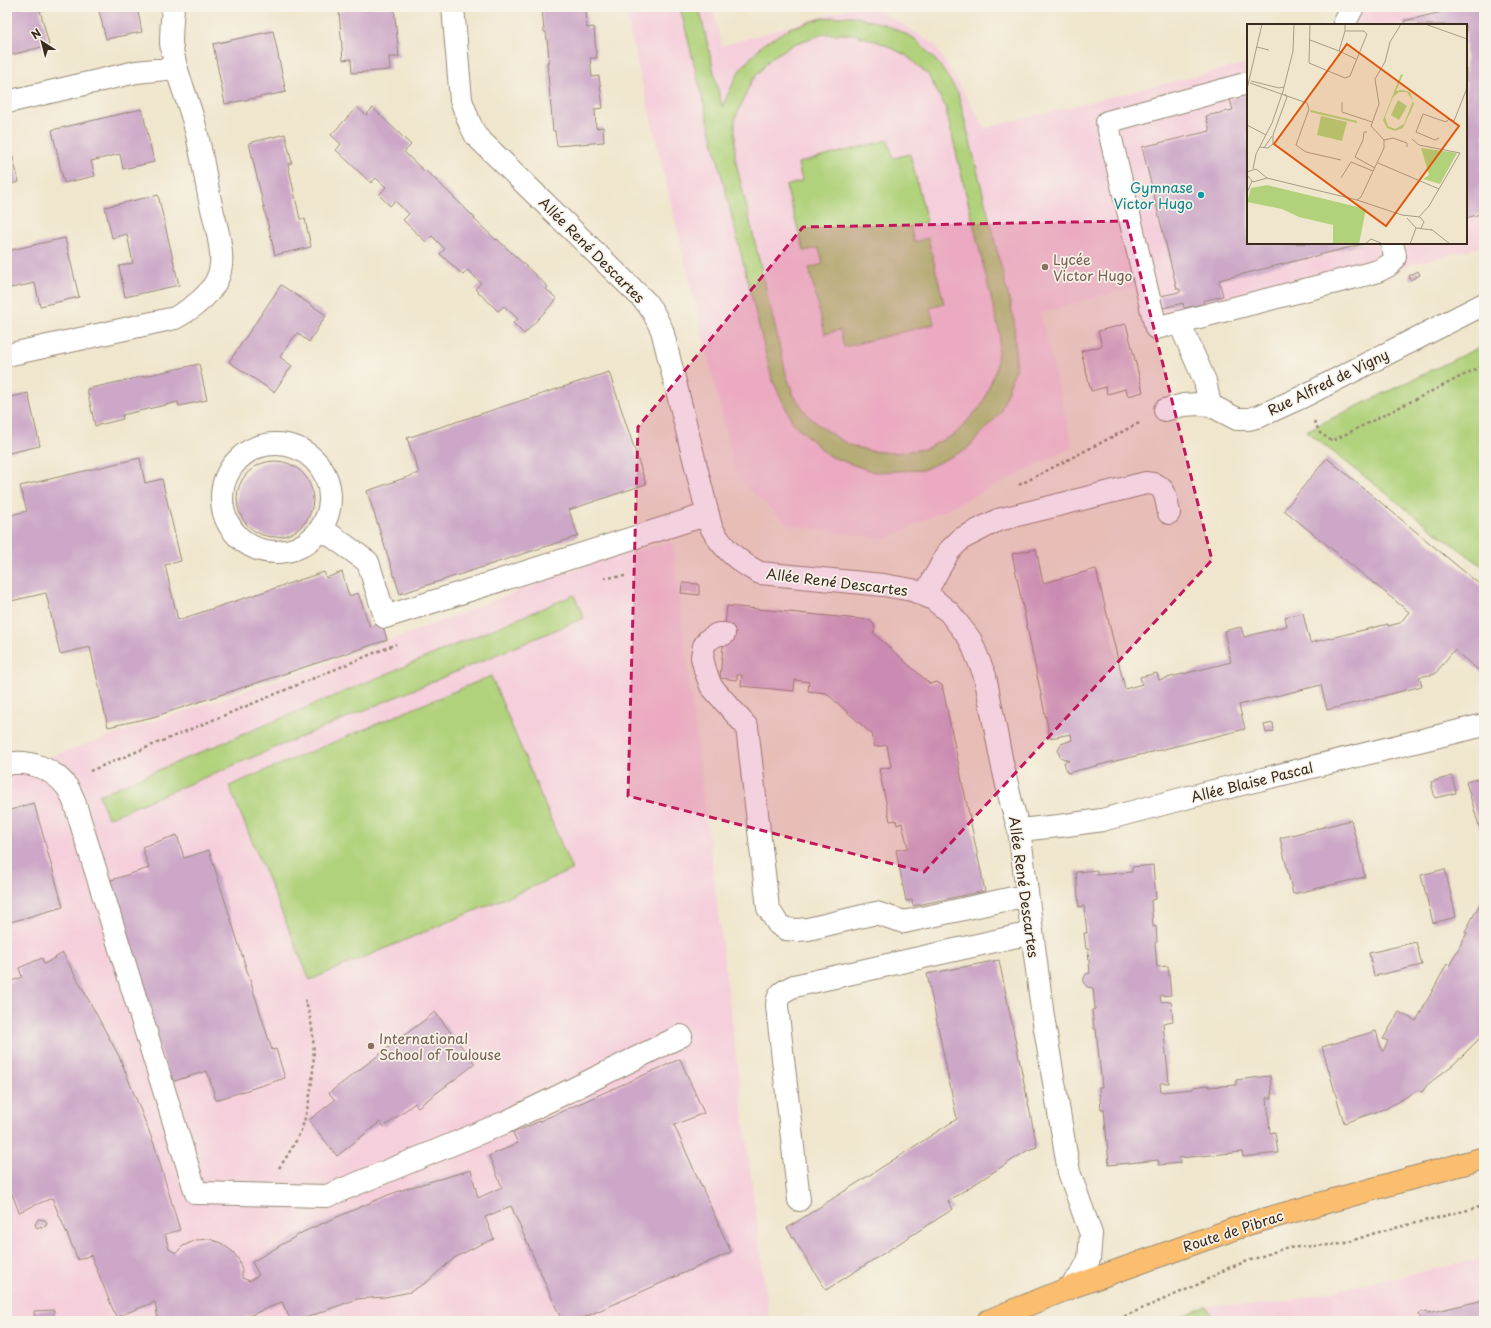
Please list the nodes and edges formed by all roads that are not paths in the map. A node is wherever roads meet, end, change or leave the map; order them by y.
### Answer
1 (173, 7) edge
2 (453, 7) edge
3 (1353, 7) edge
4 (1345, 24) edge
5 (176, 68) junction
6 (1247, 83) edge
7 (7, 102) edge
8 (1392, 244) edge
9 (1484, 304) edge
10 (1179, 322) junction
11 (7, 355) edge
12 (1210, 405) junction
13 (1166, 410) road end
14 (1169, 513) dead end
15 (708, 514) junction
16 (321, 528) junction
17 (925, 594) junction
18 (724, 634) dead end
19 (1484, 725) edge
20 (7, 764) edge
21 (1019, 830) junction
22 (1027, 895) junction
23 (1031, 933) junction
24 (681, 1036) dead end
25 (1484, 1158) edge
26 (799, 1200) dead end
27 (1068, 1288) junction
28 (988, 1321) edge

1 - 5 street
2 - 15 street, Allée René Descartes
3 - 4 street
5 - 7 street
5 - 11 street
6 - 10 street
8 - 10 street
9 - 12 street, Rue Alfred de Vigny
10 - 12 street
12 - 13 street, Rue Alfred de Vigny
14 - 17 street
15 - 16 street
15 - 17 street, Allée René Descartes
16 - 16 street
17 - 21 street, Allée René Descartes
18 - 22 street
19 - 21 street, Allée Blaise Pascal
20 - 24 street
21 - 22 street, Allée René Descartes
22 - 23 street, Allée René Descartes
23 - 26 street
23 - 27 street, Allée René Descartes
25 - 27 main road, Route de Pibrac
27 - 28 main road, Route de Pibrac

